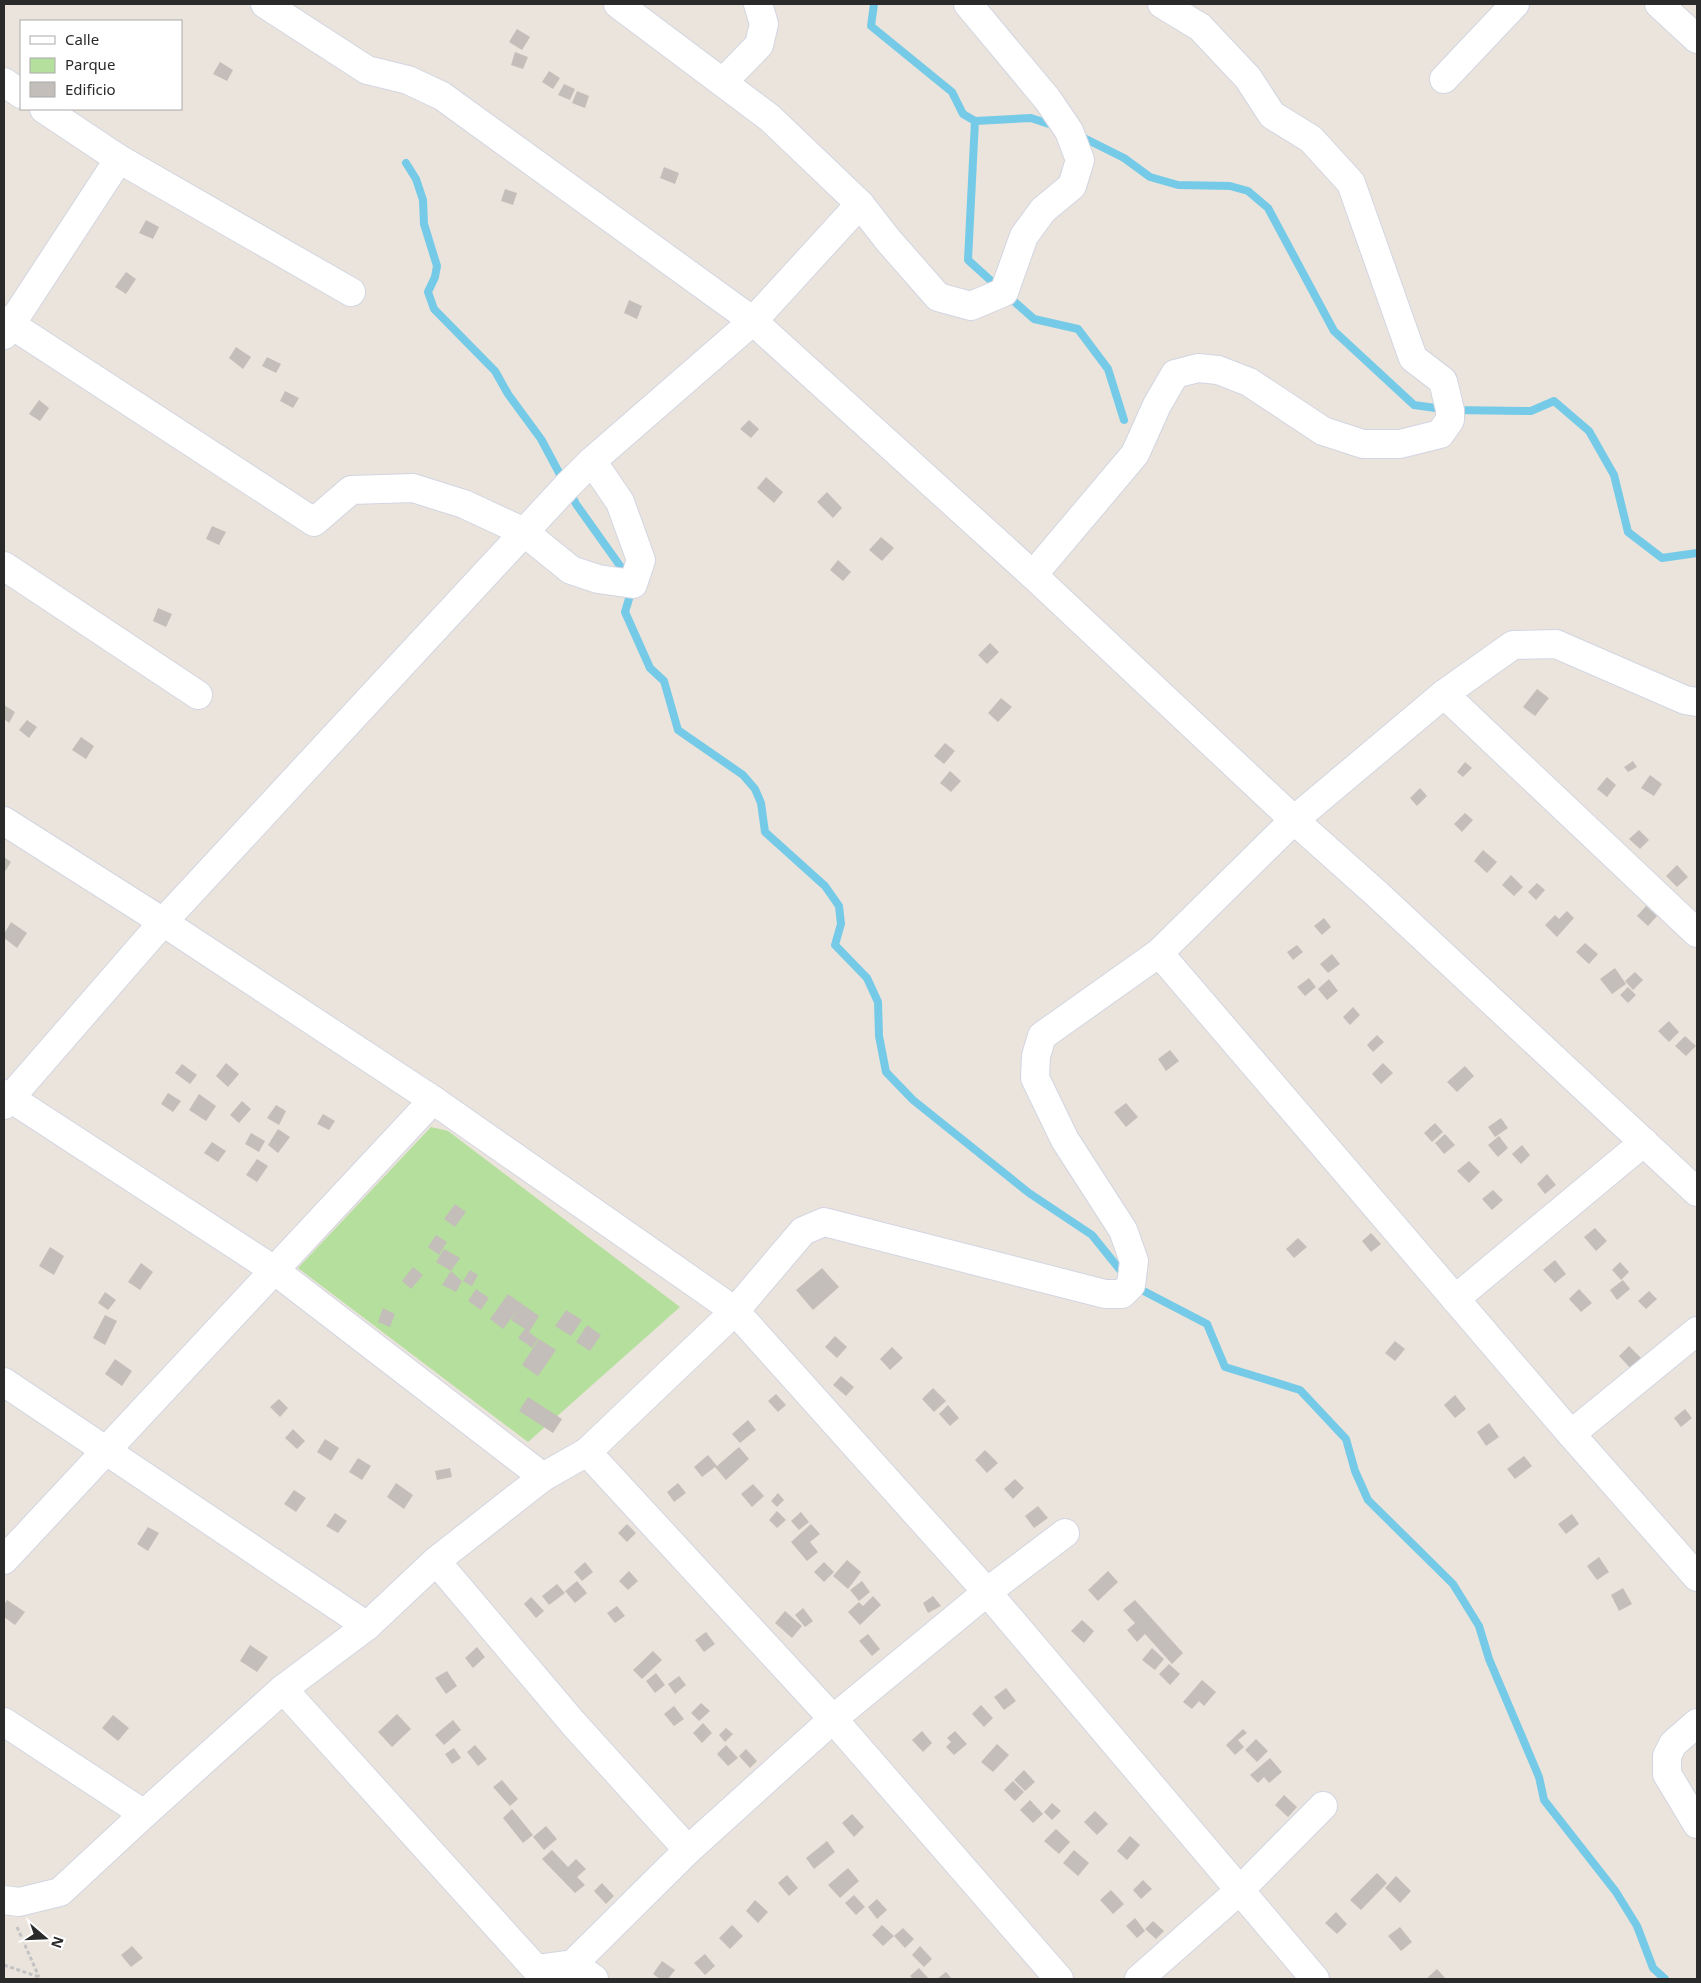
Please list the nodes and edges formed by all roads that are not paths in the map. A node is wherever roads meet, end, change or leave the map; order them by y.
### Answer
1 (265, 4) edge
2 (618, 4) edge
3 (758, 4) edge
4 (968, 4) edge
5 (1162, 4) edge
6 (1514, 4) edge
7 (1659, 4) edge
8 (1697, 39) edge
9 (1444, 79) dead end
10 (4, 82) edge
11 (723, 82) junction
12 (20, 93) edge
13 (45, 110) edge
14 (119, 160) junction
15 (860, 204) junction
16 (351, 292) dead end
17 (753, 321) junction
18 (6, 326) edge
19 (592, 461) junction
20 (524, 532) junction
21 (4, 566) edge
22 (1033, 575) junction
23 (198, 694) dead end
24 (1444, 694) junction
25 (1697, 702) edge
26 (1294, 820) junction
27 (4, 821) edge
28 (163, 922) junction
29 (1697, 933) edge
30 (1159, 953) junction
31 (6, 1099) edge
32 (433, 1100) junction
33 (1644, 1142) junction
34 (1697, 1192) edge
35 (274, 1270) junction
36 (1455, 1299) junction
37 (735, 1311) junction
38 (1697, 1332) edge
39 (4, 1382) edge
40 (1571, 1434) junction
41 (106, 1450) junction
42 (587, 1452) junction
43 (543, 1477) junction
44 (1065, 1534) dead end
45 (4, 1560) edge
46 (436, 1561) junction
47 (1697, 1578) edge
48 (987, 1592) junction
49 (367, 1626) junction
50 (283, 1689) junction
51 (833, 1719) junction
52 (4, 1722) edge
53 (1697, 1723) edge
54 (1323, 1806) dead end
55 (144, 1814) junction
56 (1697, 1824) edge
57 (688, 1850) junction
58 (1240, 1890) junction
59 (12, 1901) edge
60 (583, 1971) edge
61 (1059, 1979) edge
62 (1139, 1979) edge
63 (1315, 1979) edge

1 - 17 street
2 - 11 street
3 - 11 street
4 - 15 street
5 - 22 street
6 - 9 street
7 - 8 street
10 - 12 street
11 - 15 street
13 - 14 street
14 - 16 street
14 - 18 street
15 - 17 street
17 - 19 street
17 - 22 street
18 - 20 street
19 - 20 street
19 - 20 street
20 - 28 street
21 - 23 street
22 - 26 street
24 - 25 street
24 - 26 street
24 - 29 street
26 - 30 street
26 - 33 street
27 - 28 street
28 - 31 street
28 - 32 street
30 - 36 street
30 - 37 street
31 - 35 street
32 - 35 street
32 - 37 street
33 - 34 street
33 - 36 street
35 - 41 street
35 - 43 street
36 - 40 street
37 - 42 street
37 - 48 street
38 - 40 street
39 - 41 street
40 - 47 street
41 - 45 street
41 - 49 street
42 - 43 street
42 - 51 street
43 - 46 street
44 - 48 street
46 - 49 street
46 - 57 street
48 - 51 street
48 - 58 street
49 - 50 street
50 - 55 street
50 - 60 street
51 - 57 street
51 - 61 street
52 - 55 street
53 - 56 street
54 - 58 street
55 - 59 street
57 - 60 street
58 - 62 street
58 - 63 street

